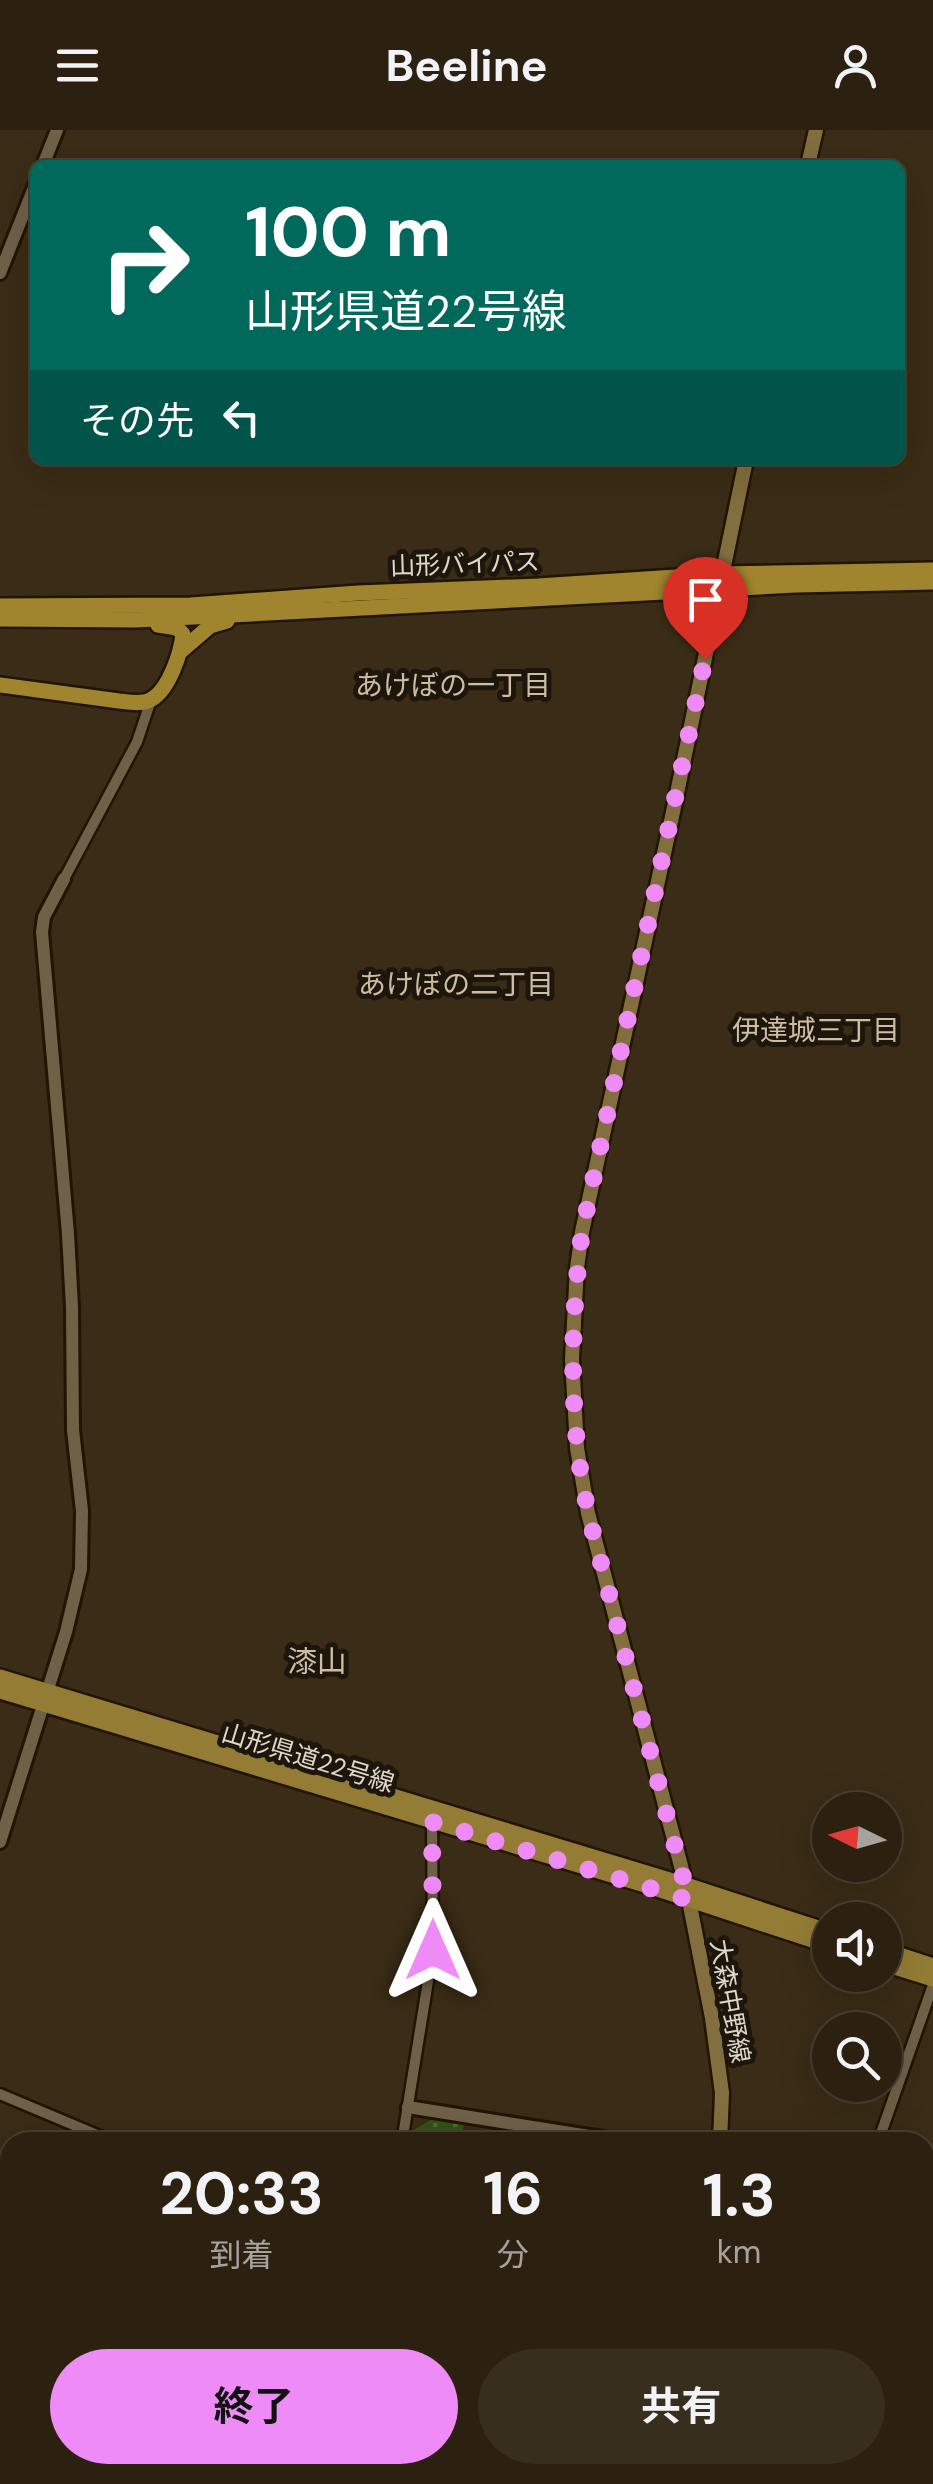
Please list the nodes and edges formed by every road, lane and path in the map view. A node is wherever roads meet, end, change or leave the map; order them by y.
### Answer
1 (57, 130) edge
2 (816, 130) edge
3 (45, 160) edge
4 (809, 160) edge
5 (30, 198) edge
6 (0, 273) edge
7 (745, 465) edge
8 (933, 570) edge
9 (721, 582) junction
10 (933, 582) edge
11 (0, 606) edge
12 (356, 608) junction
13 (0, 619) edge
14 (82, 619) junction
15 (181, 651) junction
16 (0, 685) edge
17 (151, 700) junction
18 (64, 879) joint
19 (0, 1677) edge
20 (0, 1691) edge
21 (46, 1698) junction
22 (432, 1822) junction
23 (0, 1842) edge
24 (687, 1892) junction
25 (812, 1927) edge
26 (812, 1939) edge
27 (902, 1956) edge
28 (933, 1966) edge
29 (902, 1970) edge
30 (933, 1982) edge
31 (0, 2094) edge
32 (408, 2107) junction
33 (78, 2132) edge
34 (404, 2132) edge
35 (564, 2132) edge
36 (720, 2132) edge
37 (881, 2132) edge

1 - 3 street
2 - 4 main road
5 - 6 street
7 - 9 main road, 大森中野線
8 - 9 highway, 山形バイパス
9 - 10 highway, 山形バイパス
9 - 11 highway, 山形バイパス
9 - 12 highway, 山形バイパス
9 - 24 main road, 大森中野線
12 - 14 highway, 山形バイパス
12 - 15 highway
13 - 14 highway, 山形バイパス
14 - 15 highway
15 - 17 highway
16 - 17 highway
17 - 18 street
18 - 21 street
19 - 21 main road, 山形県道22号線
20 - 21 main road, 山形県道22号線
21 - 22 main road, 山形県道22号線
21 - 23 street
21 - 24 main road, 山形県道22号線
22 - 24 main road, 山形県道22号線
22 - 32 street
24 - 25 main road, 山形県道22号線
24 - 26 main road, 山形県道22号線
24 - 36 main road, 大森中野線
27 - 28 main road
29 - 30 main road
30 - 37 street
31 - 33 street
32 - 34 street
32 - 35 street

